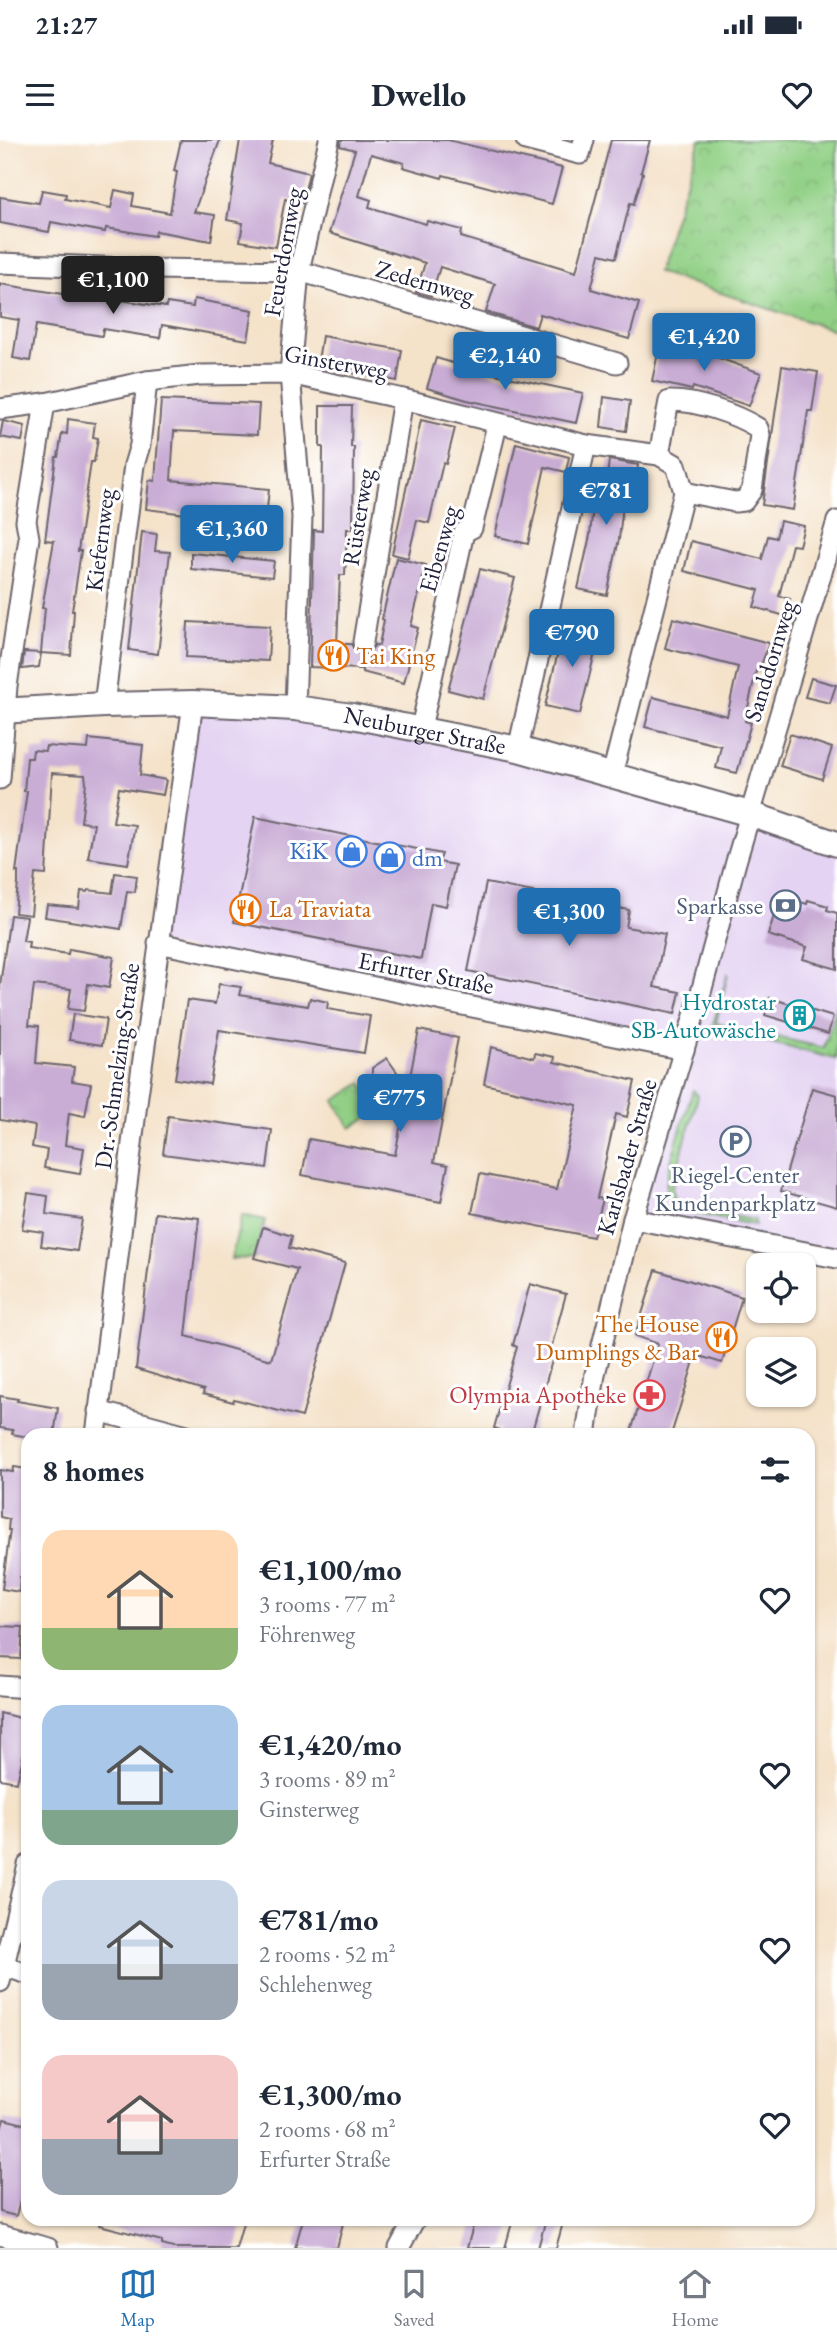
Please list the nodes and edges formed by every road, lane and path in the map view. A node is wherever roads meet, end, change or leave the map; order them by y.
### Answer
1 (329, 140) edge
2 (526, 140) edge
3 (584, 140) edge
4 (0, 263) edge
5 (299, 271) junction
6 (617, 363) dead end
7 (290, 374) junction
8 (147, 382) junction
9 (403, 399) junction
10 (45, 403) junction
11 (0, 409) edge
12 (497, 425) junction
13 (586, 445) junction
14 (659, 455) junction
15 (684, 492) junction
16 (837, 521) edge
17 (363, 642) dead end
18 (193, 703) junction
19 (104, 705) junction
20 (295, 708) junction
21 (3, 711) edge
22 (421, 728) junction
23 (518, 749) junction
24 (611, 775) junction
25 (0, 779) edge
26 (750, 814) junction
27 (837, 844) edge
28 (158, 943) junction
29 (684, 1050) junction
30 (633, 1219) junction
31 (837, 1258) edge
32 (98, 1410) junction
33 (97, 1428) edge
34 (162, 1428) edge
35 (587, 1428) edge
36 (0, 1686) edge
37 (21, 1688) edge
38 (21, 1892) edge
39 (1, 1971) edge
40 (21, 1973) edge
41 (411, 2226) edge
42 (0, 2235) edge
43 (48, 2248) edge
44 (399, 2248) edge

1 - 5 street, Feuerdornweg
2 - 3 street
4 - 5 street, Zedernweg
5 - 6 street, Zedernweg
5 - 7 street, Feuerdornweg
7 - 8 street, Ginsterweg
7 - 9 street, Ginsterweg
7 - 20 street, Feuerdornweg
8 - 10 street, Ginsterweg
8 - 19 street, Kiefernweg
9 - 12 street, Ginsterweg
9 - 17 street, Rüsterweg
10 - 11 street, Ginsterweg
10 - 21 street
12 - 13 street, Ginsterweg
12 - 22 street, Eibenweg
13 - 14 street, Ginsterweg
13 - 23 street
14 - 15 street
14 - 15 street
15 - 24 street
16 - 26 street, Sanddornweg
18 - 19 street, Neuburger Straße
18 - 20 street, Neuburger Straße
18 - 28 street, Dr.-Schmelzing-Straße
19 - 21 street, Neuburger Straße
20 - 22 street, Neuburger Straße
21 - 25 street
22 - 23 street, Neuburger Straße
23 - 24 street, Neuburger Straße
24 - 26 street, Neuburger Straße
26 - 27 street, Neuburger Straße
26 - 29 street, Karlsbader Straße
28 - 29 street, Erfurter Straße
28 - 32 street, Dr.-Schmelzing-Straße
29 - 30 street, Karlsbader Straße
30 - 31 street
30 - 35 street, Karlsbader Straße
32 - 33 street, Dr.-Schmelzing-Straße
32 - 34 street
36 - 37 street
38 - 39 street
39 - 40 street
41 - 44 street
42 - 43 street

